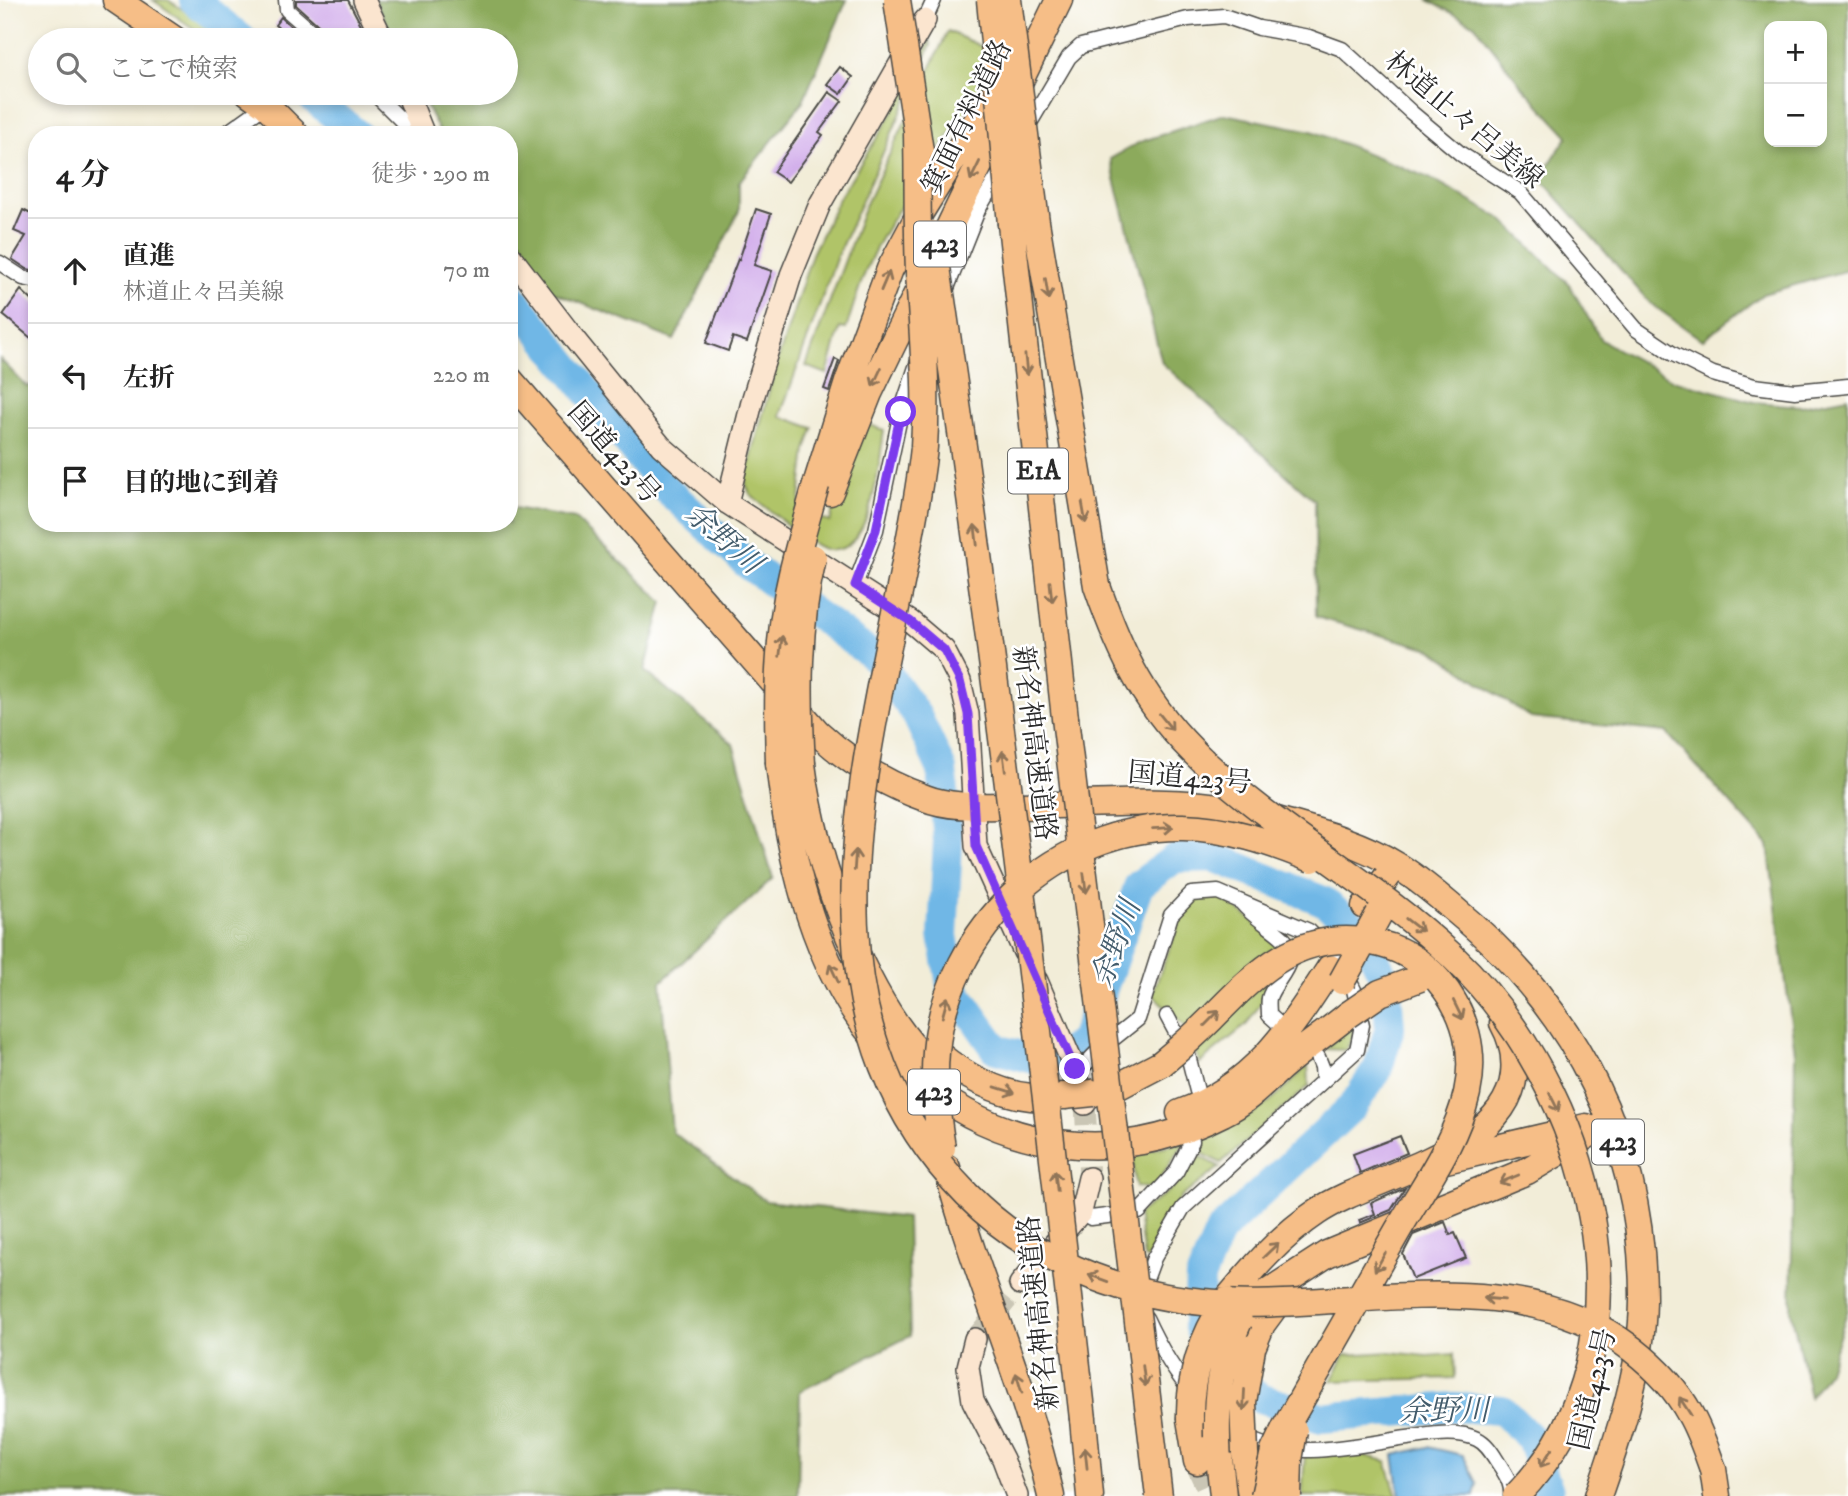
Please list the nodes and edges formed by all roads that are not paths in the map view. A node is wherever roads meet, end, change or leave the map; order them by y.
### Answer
1 (116, 0) edge
2 (286, 0) edge
3 (364, 0) edge
4 (897, 0) edge
5 (934, 0) edge
6 (990, 0) edge
7 (1008, 0) edge
8 (1045, 0) edge
9 (1059, 0) edge
10 (925, 20) joint
11 (157, 28) edge
12 (307, 28) edge
13 (377, 28) edge
14 (257, 105) edge
15 (274, 105) edge
16 (386, 105) edge
17 (412, 105) edge
18 (235, 126) edge
19 (289, 126) edge
20 (407, 126) edge
21 (420, 126) edge
22 (917, 134) junction
23 (1023, 223) junction
24 (0, 263) edge
25 (518, 266) edge
26 (28, 279) edge
27 (1848, 386) edge
28 (518, 389) edge
29 (823, 489) junction
30 (727, 503) junction
31 (855, 585) junction
32 (791, 764) junction
33 (974, 806) junction
34 (1396, 865) junction
35 (1240, 901) junction
36 (1368, 901) junction
37 (1336, 975) junction
38 (876, 990) junction
39 (1167, 1016) dead end
40 (1278, 1023) dead end
41 (1318, 1057) dead end
42 (1278, 1070) junction
43 (1323, 1081) junction
44 (1079, 1087) junction
45 (1196, 1091) dead end
46 (1611, 1121) junction
47 (1192, 1140) dead end
48 (1418, 1166) junction
49 (1089, 1178) tunnel mouth
50 (1081, 1212) junction
51 (1327, 1254) junction
52 (1020, 1284) tunnel mouth
53 (1232, 1311) junction
54 (975, 1339) tunnel mouth
55 (1304, 1396) junction
56 (1197, 1461) tunnel mouth
57 (1017, 1496) edge
58 (1051, 1496) edge
59 (1090, 1496) edge
60 (1159, 1496) edge
61 (1223, 1496) edge
62 (1251, 1496) edge
63 (1264, 1496) edge
64 (1288, 1496) edge
65 (1513, 1496) edge
66 (1598, 1496) edge
67 (1717, 1496) edge

1 - 11 highway
2 - 12 street
3 - 13 street
4 - 22 highway, 新名神高速道路 / E1A, bridge
5 - 10 street
6 - 23 highway, 新名神高速道路 / E1A, bridge
7 - 23 highway, bridge
29 -> 8 highway, 箕面有料道路 / 423
9 -> 29 highway, 箕面有料道路 / 423
10 - 30 street
14 - 18 street
15 - 19 highway
16 - 20 street
17 - 21 street
59 -> 22 highway, 新名神高速道路 / E1A, bridge
67 -> 22 highway, bridge
23 -> 36 highway, bridge
23 -> 60 highway, 新名神高速道路 / E1A, bridge
24 - 26 street
25 - 30 street
27 - 31 street, 林道止々呂美線
28 - 33 highway, 国道423号 / 423
29 - 32 highway, 423, bridge
30 - 31 street
31 - 33 street
32 - 38 highway, 423
42 -> 32 highway, 423
33 - 34 highway, 国道423号 / 423
33 - 44 street
34 - 36 highway, 423
34 - 46 highway, 国道423号 / 423
35 - 40 street
35 - 43 street
35 - 44 street
36 - 37 highway, 423, bridge
58 -> 36 highway, bridge
36 -> 65 highway, bridge
37 - 38 highway, 423
37 - 42 highway, 423
38 -> 44 highway
39 - 45 street
41 - 43 street
42 - 48 highway, bridge
43 - 65 street
44 -> 55 highway, bridge
46 - 48 highway
46 -> 51 highway
46 - 66 highway, 国道423号 / 423
47 - 50 street
53 -> 48 highway
49 - 50 street
50 - 52 street
51 - 53 highway
51 -> 62 highway, bridge
53 - 56 highway, bridge
53 - 61 highway, bridge
54 - 57 street
55 - 63 highway, bridge
55 - 64 highway, bridge

